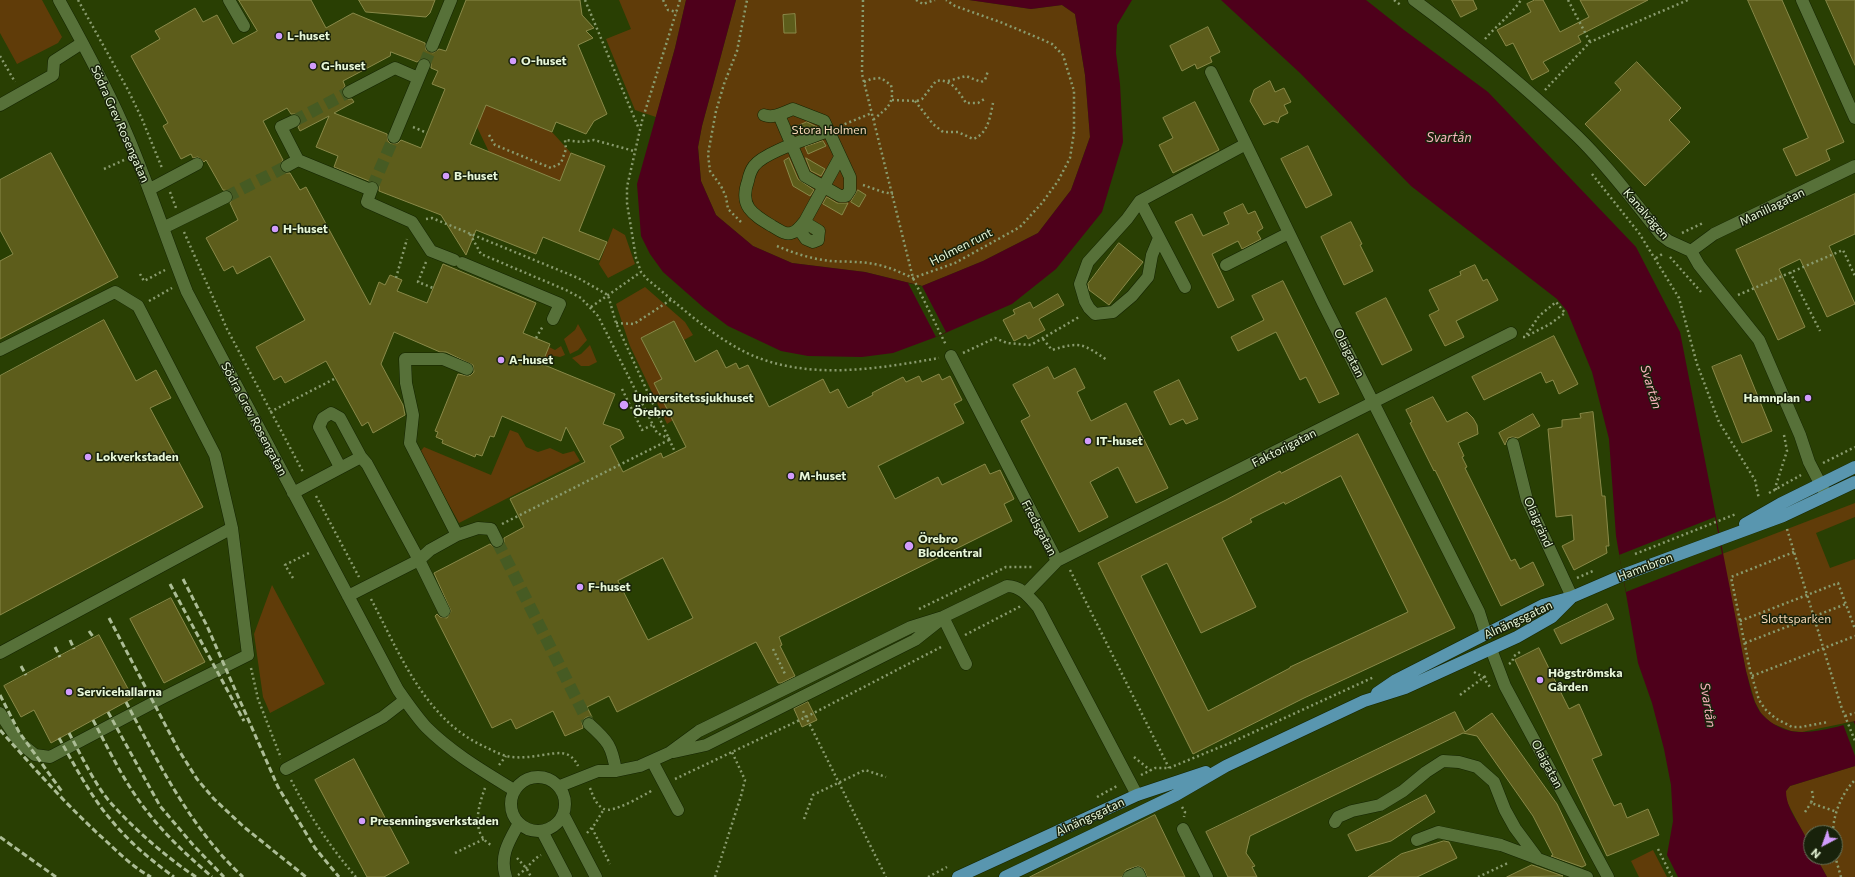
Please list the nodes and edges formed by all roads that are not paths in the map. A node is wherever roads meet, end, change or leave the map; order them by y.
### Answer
1 (229, 0) edge
2 (451, 0) edge
3 (1802, 0) edge
4 (63, 1) edge
5 (1411, 5) edge
6 (244, 26) dead end
7 (82, 43) junction
8 (432, 46) tunnel mouth
9 (424, 65) tunnel mouth
10 (1211, 72) dead end
11 (418, 78) junction
12 (349, 92) tunnel mouth
13 (0, 106) edge
14 (764, 115) dead end
15 (779, 115) junction
16 (1855, 118) edge
17 (294, 121) tunnel mouth
18 (828, 131) junction
19 (394, 137) tunnel mouth
20 (1246, 144) junction
21 (792, 145) junction
22 (840, 157) junction
23 (298, 160) junction
24 (197, 164) dead end
25 (287, 166) tunnel mouth
26 (1855, 166) edge
27 (823, 187) junction
28 (150, 189) junction
29 (226, 197) tunnel mouth
30 (1140, 202) junction
31 (163, 228) junction
32 (1289, 233) junction
33 (1159, 238) junction
34 (1691, 251) junction
35 (1226, 265) dead end
36 (1185, 287) dead end
37 (553, 319) dead end
38 (1511, 334) road end
39 (0, 350) edge
40 (951, 356) road end
41 (467, 369) dead end
42 (1374, 403) junction
43 (1513, 444) dead end
44 (361, 456) junction
45 (1855, 467) edge
46 (340, 468) junction
47 (1855, 482) edge
48 (1820, 484) junction
49 (293, 493) junction
50 (1826, 495) junction
51 (232, 528) junction
52 (457, 535) junction
53 (1720, 539) junction
54 (497, 541) tunnel mouth
55 (419, 560) junction
56 (1057, 561) junction
57 (348, 596) junction
58 (1029, 597) junction
59 (1572, 597) junction
60 (444, 611) dead end
61 (943, 617) junction
62 (1486, 634) junction
63 (1491, 650) junction
64 (0, 652) edge
65 (966, 664) dead end
66 (405, 700) junction
67 (1364, 701) junction
68 (0, 713) edge
69 (589, 724) tunnel mouth
70 (652, 761) junction
71 (1226, 766) junction
72 (286, 769) road end
73 (616, 771) junction
74 (560, 786) junction
75 (514, 790) junction
76 (1137, 795) junction
77 (678, 810) dead end
78 (1144, 810) junction
79 (563, 814) junction
80 (1335, 822) dead end
81 (520, 824) junction
82 (1183, 828) dead end
83 (542, 831) junction
84 (1417, 840) dead end
85 (1538, 859) junction
86 (1602, 875) edge
87 (512, 877) edge
88 (566, 877) edge
89 (596, 877) edge
90 (958, 877) edge
91 (1005, 877) edge
92 (1129, 877) edge
93 (1140, 877) edge
94 (1208, 877) edge
95 (1587, 877) edge

1 - 6 street
2 - 8 street
3 - 16 street
4 - 7 street, Södra Grev Rosengatan
5 - 34 street, Kanalvägen
7 - 13 street
7 - 28 street, Södra Grev Rosengatan
9 - 11 street
10 - 20 street, Olaigatan
11 - 12 street
11 - 19 street
14 - 15 street
15 - 18 street
15 - 21 street
17 - 23 street
18 - 21 street
18 - 22 street
20 - 30 street
20 - 32 street, Olaigatan
21 - 27 street
21 - 27 street
22 - 27 street
22 - 27 street
23 - 25 street
23 - 37 street
24 - 28 street
26 - 34 street, Manillagatan
28 - 31 street, Södra Grev Rosengatan
29 - 31 street
30 - 33 street
30 - 33 street
31 - 49 street, Södra Grev Rosengatan
32 - 35 street
32 - 42 street, Olaigatan
33 - 36 street
34 - 48 street
38 - 42 street, Faktorigatan
39 - 51 street
40 - 56 street, Fredsgatan
41 - 52 street
42 - 56 street, Faktorigatan
42 - 62 street, Olaigatan
43 - 59 street, Olaigränd
44 - 46 street
44 - 46 street
44 - 55 street
45 - 48 main road, Hamnbron
46 - 49 street
47 - 50 main road, Hamnbron
48 - 50 street
48 - 53 main road, Hamnbron
49 - 57 street, Södra Grev Rosengatan
50 - 53 main road, Hamnbron
51 - 64 street
51 - 68 street
52 - 54 street
52 - 55 street
53 - 59 main road, Hamnbron
55 - 57 street
55 - 60 street
56 - 58 street, Fredsgatan
57 - 66 street, Södra Grev Rosengatan
58 - 61 street
58 - 76 street
59 - 62 main road, Alnängsgatan
59 - 63 main road, Alnängsgatan
61 - 65 street
61 - 70 street
62 - 63 main road
62 - 67 main road, Alnängsgatan
63 - 67 main road, Alnängsgatan
63 - 86 street, Olaigatan
66 - 72 street
66 - 75 street, Södra Grev Rosengatan
67 - 71 main road, Alnängsgatan
69 - 73 street
70 - 73 street
70 - 77 street
71 - 76 main road, Alnängsgatan
71 - 78 main road, Alnängsgatan
73 - 74 street
74 - 75 street
74 - 79 street
75 - 81 street
76 - 78 main road
76 - 90 main road, Alnängsgatan
78 - 91 main road, Alnängsgatan
79 - 83 street
79 - 89 street
80 - 85 street
81 - 83 street
81 - 87 street
82 - 94 street
83 - 88 street
84 - 85 street
85 - 95 street
92 - 93 street

